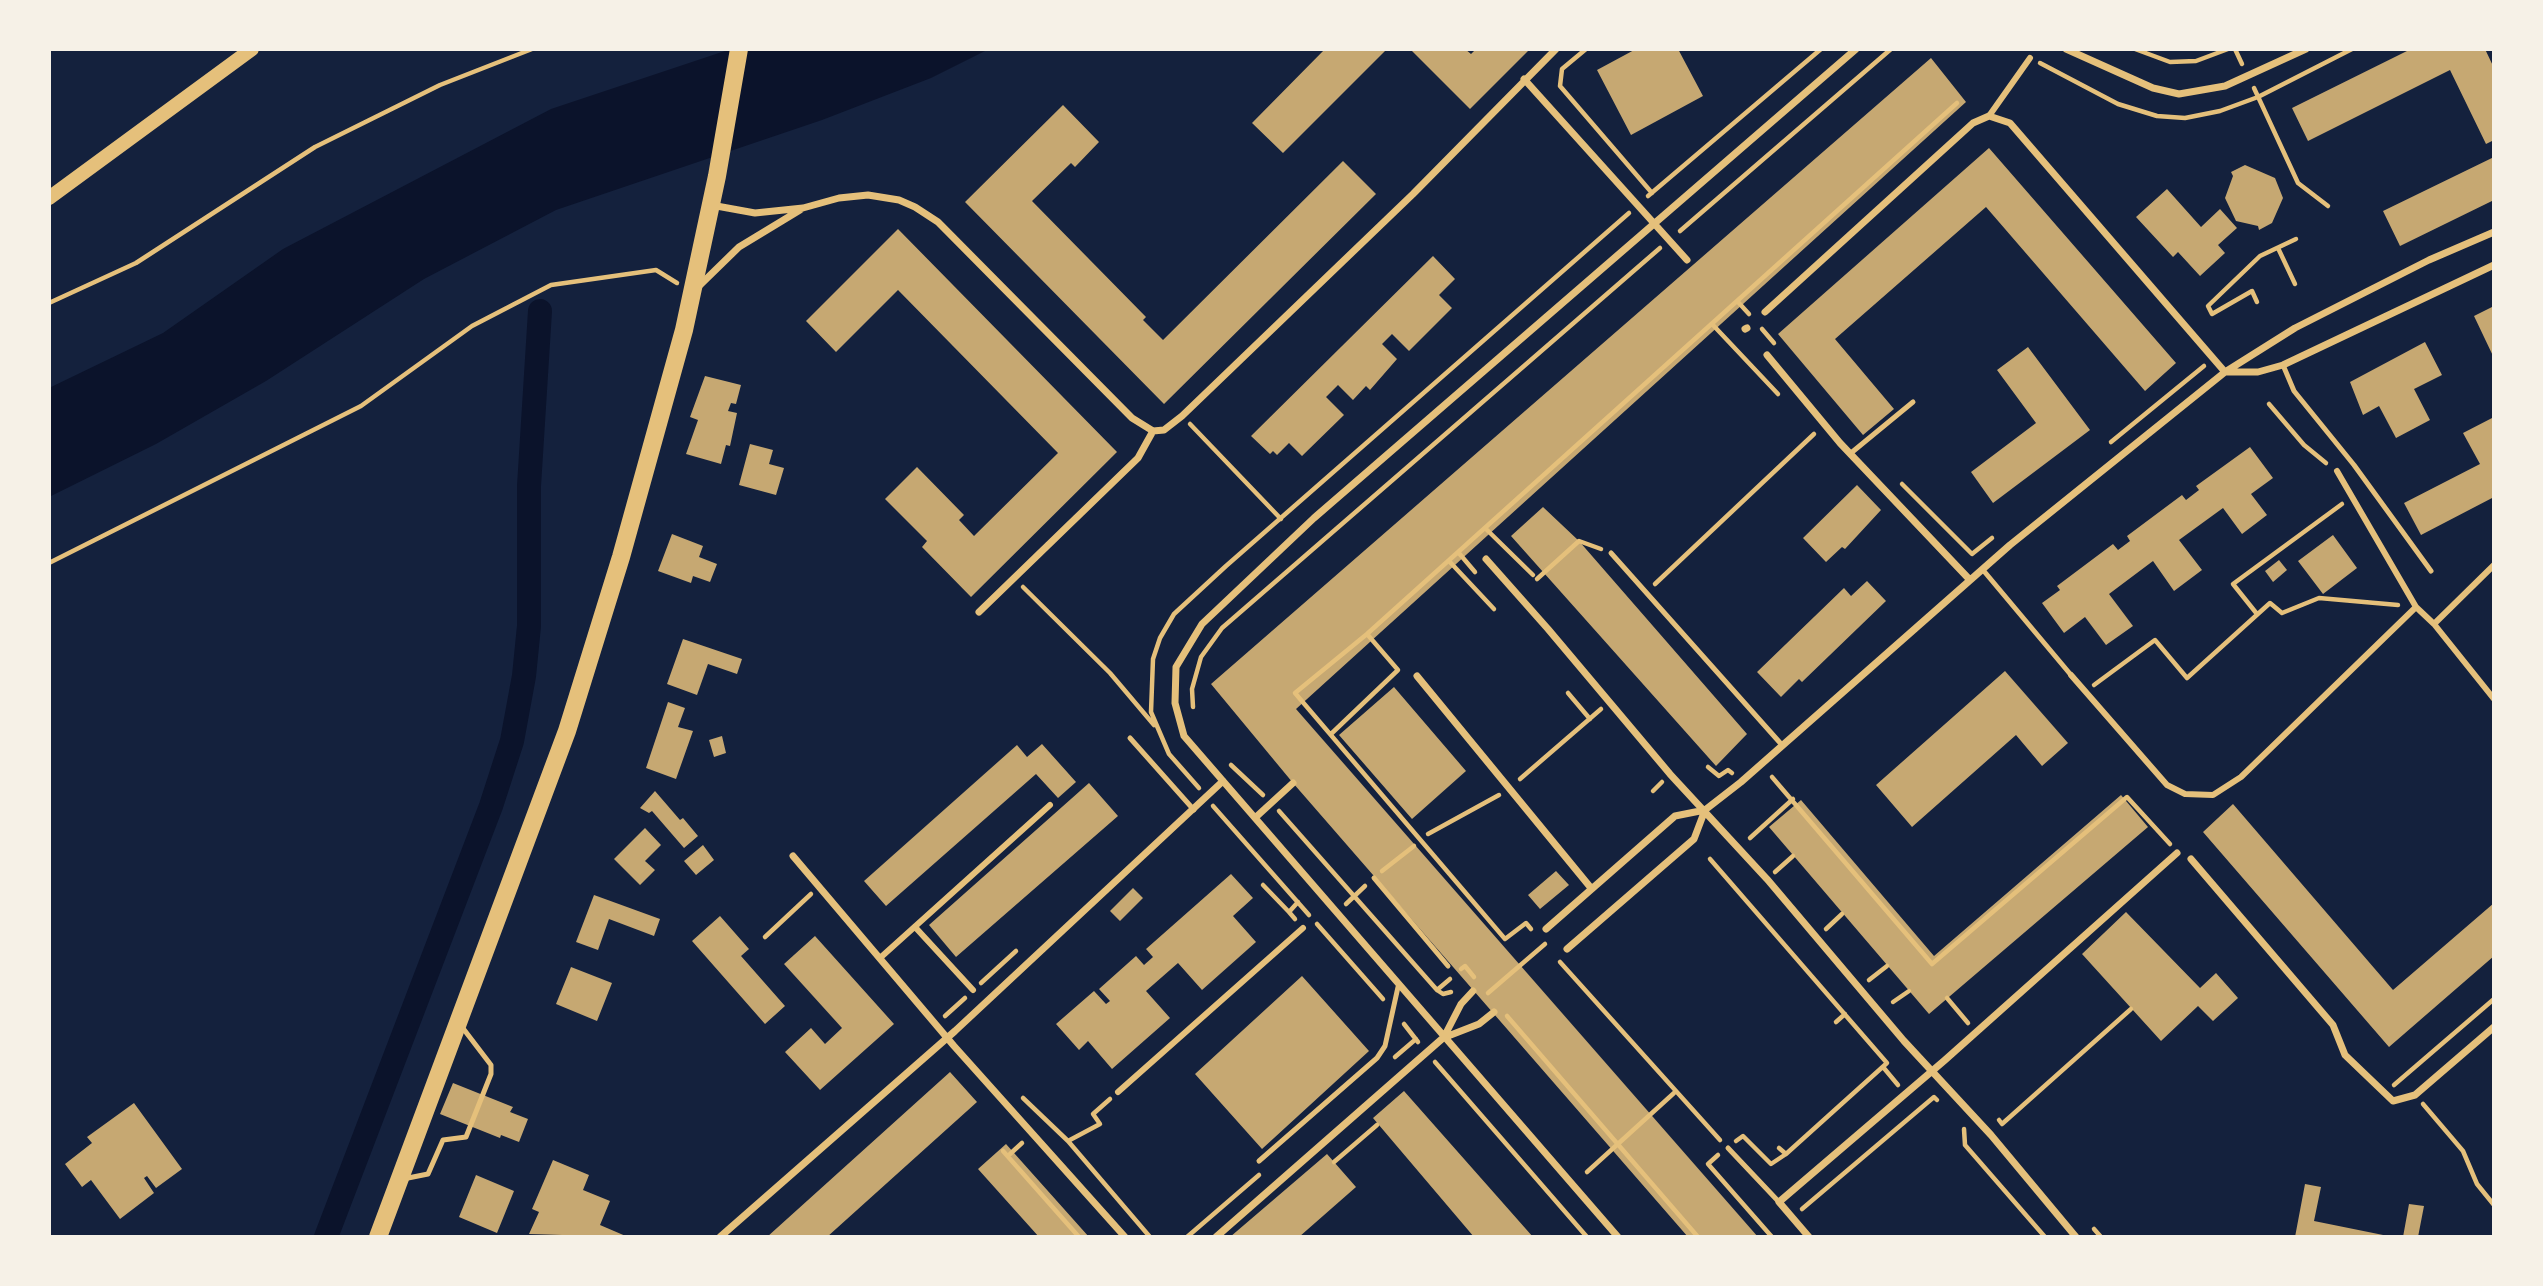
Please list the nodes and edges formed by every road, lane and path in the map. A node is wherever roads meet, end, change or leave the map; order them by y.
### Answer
1 (251, 49) edge
2 (531, 49) edge
3 (738, 49) edge
4 (1556, 49) edge
5 (1587, 49) edge
6 (1821, 49) edge
7 (1856, 49) edge
8 (1891, 49) edge
9 (2066, 49) edge
10 (2135, 49) edge
11 (2228, 49) edge
12 (2306, 49) edge
13 (2030, 58) dead end
14 (2249, 78) junction
15 (1524, 79) junction
16 (1957, 103) dead end
17 (1989, 116) junction
18 (1651, 193) junction
19 (49, 198) edge
20 (1639, 204) junction
21 (711, 205) junction
22 (2328, 206) dead end
23 (803, 208) junction
24 (1654, 221) junction
25 (2494, 232) edge
26 (2296, 239) dead end
27 (1670, 240) junction
28 (2278, 248) junction
29 (1687, 260) dead end
30 (2494, 265) edge
31 (2295, 284) dead end
32 (692, 293) junction
33 (1738, 302) junction
34 (2258, 302) dead end
35 (49, 303) edge
36 (1765, 312) dead end
37 (1748, 313) dead end
38 (1712, 324) junction
39 (1767, 355) dead end
40 (2283, 365) junction
41 (1753, 367) dead end
42 (2225, 372) junction
43 (1913, 402) dead end
44 (2269, 404) dead end
45 (1182, 416) junction
46 (1825, 424) junction
47 (1153, 431) junction
48 (1851, 453) junction
49 (2337, 471) joint
50 (2351, 497) junction
51 (1281, 519) junction
52 (1485, 528) junction
53 (1611, 553) joint
54 (1486, 559) dead end
55 (1449, 561) junction
56 (49, 563) edge
57 (2494, 565) edge
58 (1983, 570) junction
59 (2431, 571) dead end
60 (1014, 578) junction
61 (1970, 580) junction
62 (1645, 592) junction
63 (2416, 607) junction
64 (1494, 609) dead end
65 (979, 612) dead end
66 (2257, 614) junction
67 (2434, 624) junction
68 (1367, 634) junction
69 (2071, 675) joint
70 (1417, 676) dead end
71 (2086, 692) junction
72 (1568, 693) dead end
73 (2494, 699) edge
74 (1609, 701) junction
75 (1194, 717) dead end
76 (1590, 719) junction
77 (1154, 725) junction
78 (1331, 734) junction
79 (1129, 738) dead end
80 (1782, 745) junction
81 (1226, 761) dead end
82 (1772, 777) dead end
83 (1223, 781) junction
84 (1293, 783) dead end
85 (1508, 790) junction
86 (1208, 799) junction
87 (1793, 799) junction
88 (1271, 802) junction
89 (1050, 805) dead end
90 (1214, 807) junction
91 (1194, 810) junction
92 (1705, 810) junction
93 (1205, 815) dead end
94 (1256, 817) junction
95 (1428, 834) dead end
96 (1750, 838) dead end
97 (2177, 853) joint
98 (793, 856) dead end
99 (1793, 856) dead end
100 (1710, 859) dead end
101 (2191, 859) dead end
102 (1374, 878) dead end
103 (1767, 879) junction
104 (1264, 885) dead end
105 (819, 887) junction
106 (1591, 888) junction
107 (1289, 912) dead end
108 (1842, 914) dead end
109 (915, 927) junction
110 (1303, 928) dead end
111 (1546, 929) dead end
112 (1818, 936) junction
113 (765, 937) dead end
114 (1545, 944) junction
115 (1567, 949) dead end
116 (880, 958) junction
117 (1448, 966) dead end
118 (1465, 966) dead end
119 (1887, 966) dead end
120 (1446, 983) dead end
121 (1398, 986) junction
122 (1458, 986) dead end
123 (1860, 987) junction
124 (974, 990) dead end
125 (1437, 990) junction
126 (1473, 991) dead end
127 (1909, 991) dead end
128 (1488, 993) junction
129 (1947, 998) dead end
130 (2494, 999) edge
131 (1893, 1002) dead end
132 (1497, 1003) dead end
133 (1391, 1009) junction
134 (2131, 1009) dead end
135 (1494, 1012) dead end
136 (1505, 1013) dead end
137 (1845, 1014) junction
138 (1836, 1022) dead end
139 (459, 1023) junction
140 (2494, 1027) edge
141 (1976, 1032) junction
142 (947, 1038) junction
143 (1443, 1038) junction
144 (1426, 1053) junction
145 (1931, 1070) junction
146 (1118, 1093) joint
147 (1674, 1093) junction
148 (1020, 1095) dead end
149 (2383, 1095) junction
150 (2415, 1095) junction
151 (1942, 1105) dead end
152 (1957, 1121) dead end
153 (2003, 1124) dead end
154 (1377, 1125) dead end
155 (1068, 1141) junction
156 (1728, 1148) junction
157 (1779, 1148) dead end
158 (1003, 1151) dead end
159 (1786, 1154) junction
160 (1259, 1161) dead end
161 (1334, 1161) dead end
162 (1587, 1172) dead end
163 (400, 1179) junction
164 (1779, 1202) junction
165 (2494, 1205) edge
166 (1809, 1219) dead end
167 (2094, 1229) dead end
168 (378, 1237) edge
169 (720, 1237) edge
170 (1079, 1237) edge
171 (1125, 1237) edge
172 (1150, 1237) edge
173 (1216, 1237) edge
174 (1587, 1237) edge
175 (1618, 1237) edge
176 (1698, 1237) edge
177 (1772, 1237) edge
178 (1809, 1237) edge
179 (2045, 1237) edge
180 (2076, 1237) edge
181 (2101, 1237) edge

1 - 19 main road
2 - 35 path
3 - 21 main road
4 - 15 street
5 - 18 path
6 - 18 path
7 - 24 street
8 - 27 path
9 - 14 street
10 - 11 path
12 - 14 street
13 - 17 street
14 - 22 path
15 - 20 street
15 - 45 street
16 - 33 path
17 - 36 street
17 - 42 street
18 - 20 path
20 - 24 street
20 - 51 path
21 - 23 street
21 - 32 main road
23 - 32 street
23 - 47 street
24 - 27 street
24 - 83 street
25 - 42 street
26 - 28 path
27 - 29 street
27 - 75 path
28 - 31 path
28 - 34 path
30 - 40 street
32 - 56 path
32 - 139 main road
33 - 37 path
33 - 38 path
38 - 41 path
38 - 52 path
39 - 46 street
40 - 42 street
40 - 59 lane
42 - 58 street
43 - 48 lane
44 - 49 path
45 - 47 street
45 - 51 path
46 - 48 street
46 - 62 path
47 - 60 street
48 - 61 street
49 - 50 street
50 - 63 street
50 - 66 path
51 - 77 path
52 - 53 path
52 - 55 path
53 - 62 lane
54 - 74 street
55 - 64 path
55 - 68 path
57 - 67 street
58 - 61 street
58 - 69 lane
60 - 65 street
60 - 77 path
61 - 80 street
62 - 80 lane
63 - 66 path
63 - 67 street
63 - 71 street
66 - 71 path
67 - 73 street
68 - 78 path
68 - 78 path
69 - 71 street
70 - 85 street
72 - 76 path
74 - 76 path
74 - 92 street
76 - 85 path
77 - 86 path
78 - 114 path
79 - 91 lane
80 - 92 street
81 - 88 path
82 - 87 path
83 - 86 street
83 - 94 street
84 - 88 street
85 - 95 path
85 - 106 street
86 - 90 path
86 - 91 street
87 - 96 path
87 - 97 path
88 - 94 street
88 - 125 path
89 - 109 street
90 - 93 path
90 - 133 path
91 - 142 street
92 - 103 street
92 - 106 street
92 - 115 street
94 - 121 street
97 - 141 street
98 - 105 street
99 - 103 path
100 - 137 path
101 - 149 street
102 - 117 lane
103 - 112 street
104 - 107 path
105 - 113 path
105 - 116 street
106 - 111 street
108 - 112 path
109 - 116 street
109 - 124 street
110 - 146 street
112 - 123 street
114 - 128 path
114 - 147 path
116 - 142 street
118 - 128 path
119 - 123 path
120 - 125 path
121 - 133 lane
121 - 143 street
122 - 125 path
123 - 145 street
126 - 143 street
127 - 131 path
128 - 132 path
129 - 141 path
130 - 149 path
133 - 144 path
133 - 160 lane
134 - 153 path
135 - 143 street
136 - 176 path
137 - 138 path
137 - 159 path
139 - 163 main road
139 - 163 lane
140 - 150 street
141 - 145 street
142 - 169 street
142 - 171 street
143 - 144 street
143 - 175 street
144 - 173 street
144 - 174 path
145 - 164 street
145 - 180 street
146 - 155 path
147 - 156 path
147 - 162 path
148 - 155 path
149 - 150 street
150 - 165 path
151 - 166 path
152 - 179 path
154 - 161 path
155 - 172 path
156 - 159 path
156 - 164 lane
156 - 177 path
157 - 159 path
158 - 170 path
163 - 168 main road
164 - 178 street
167 - 181 path

